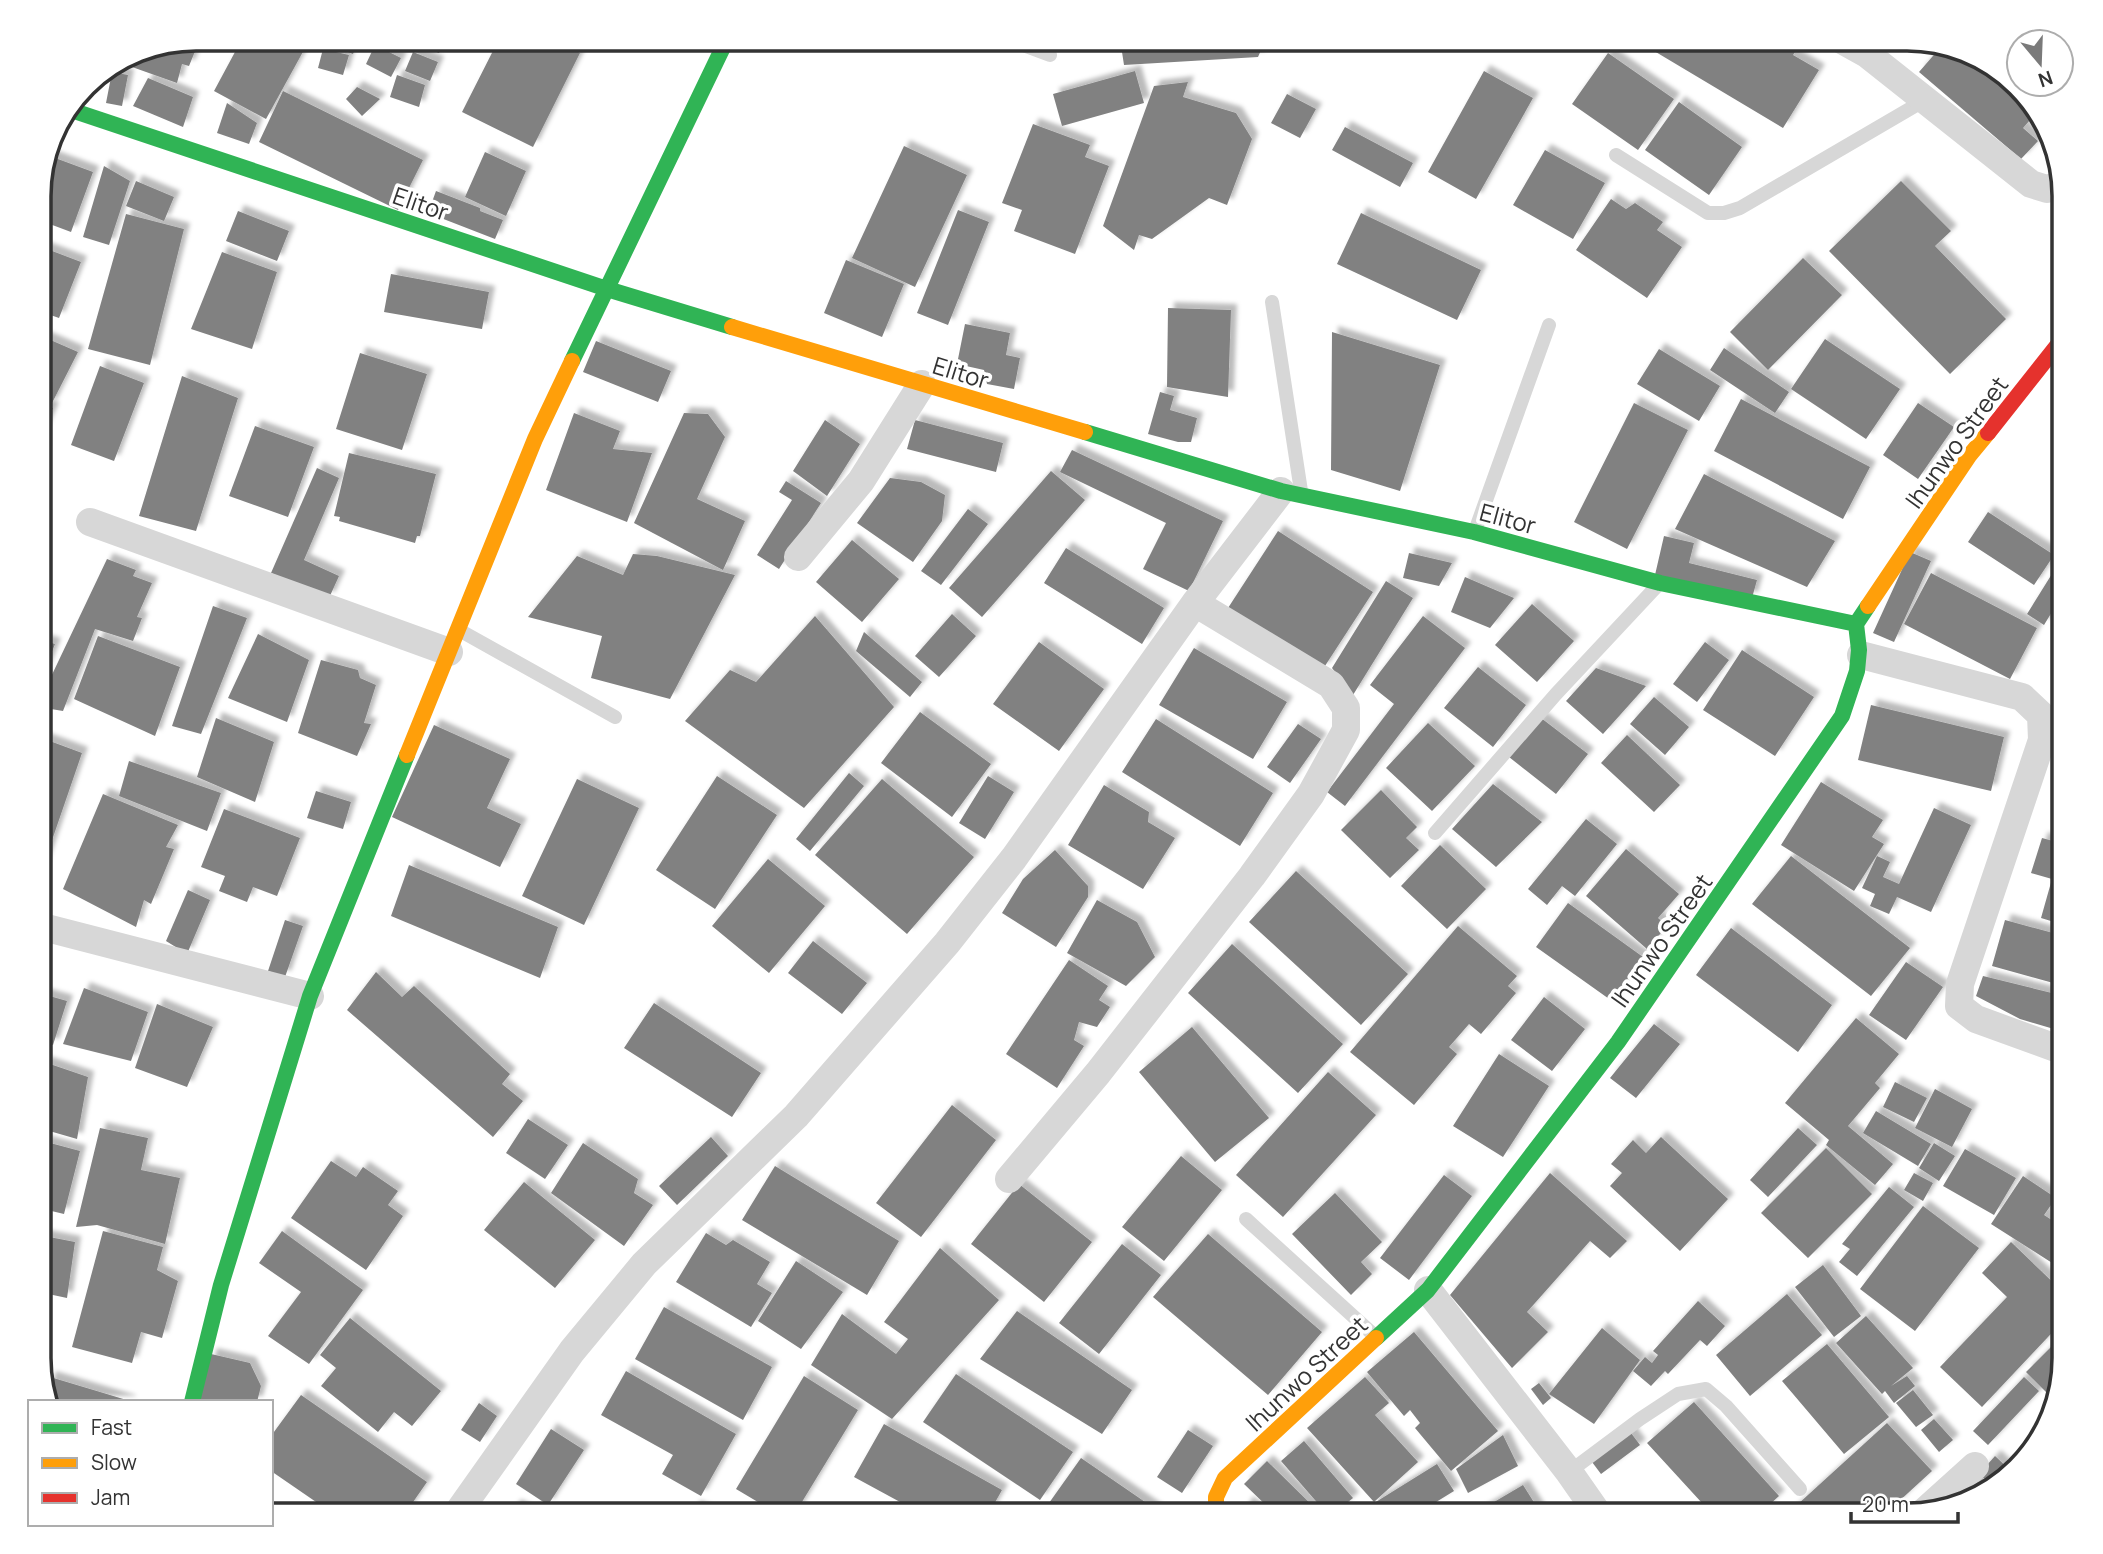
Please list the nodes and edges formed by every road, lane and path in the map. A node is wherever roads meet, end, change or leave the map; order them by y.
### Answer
1 (720, 51) edge
2 (1040, 51) edge
3 (1862, 51) edge
4 (1050, 55) dead end
5 (1925, 100) junction
6 (77, 112) edge
7 (1616, 155) dead end
8 (2052, 187) edge
9 (607, 289) junction
10 (1272, 302) dead end
11 (1549, 325) dead end
12 (2052, 352) edge
13 (922, 384) junction
14 (1291, 494) junction
15 (90, 522) dead end
16 (1474, 532) junction
17 (798, 557) dead end
18 (1660, 583) junction
19 (1195, 603) junction
20 (1856, 624) junction
21 (453, 640) junction
22 (1861, 655) junction
23 (615, 717) dead end
24 (1435, 833) dead end
25 (51, 929) edge
26 (310, 996) junction
27 (2052, 1047) edge
28 (1009, 1179) dead end
29 (1246, 1219) dead end
30 (1427, 1290) junction
31 (1377, 1338) junction
32 (192, 1400) edge
33 (1975, 1466) dead end
34 (1569, 1472) junction
35 (1800, 1489) dead end
36 (1938, 1500) edge
37 (465, 1503) edge
38 (1216, 1503) edge
39 (1590, 1503) edge

1 - 9 street
2 - 4 lane
3 - 5 street
5 - 7 lane
5 - 8 street
6 - 9 street, Elitor
9 - 13 street, Elitor
9 - 21 street
10 - 14 lane
11 - 16 lane
12 - 20 street, Ihunwo Street
13 - 14 street, Elitor
13 - 17 street
14 - 16 street, Elitor
14 - 19 street
15 - 21 street
16 - 18 street, Elitor
18 - 20 street, Elitor
18 - 24 lane
19 - 28 street
19 - 37 street
20 - 22 street, Ihunwo Street
21 - 23 lane
21 - 26 street
22 - 27 street
22 - 30 street, Ihunwo Street
25 - 26 street
26 - 32 street
29 - 31 lane
30 - 31 street, Ihunwo Street
30 - 34 street
31 - 38 street, Ihunwo Street
33 - 36 street
34 - 35 lane
34 - 39 street

